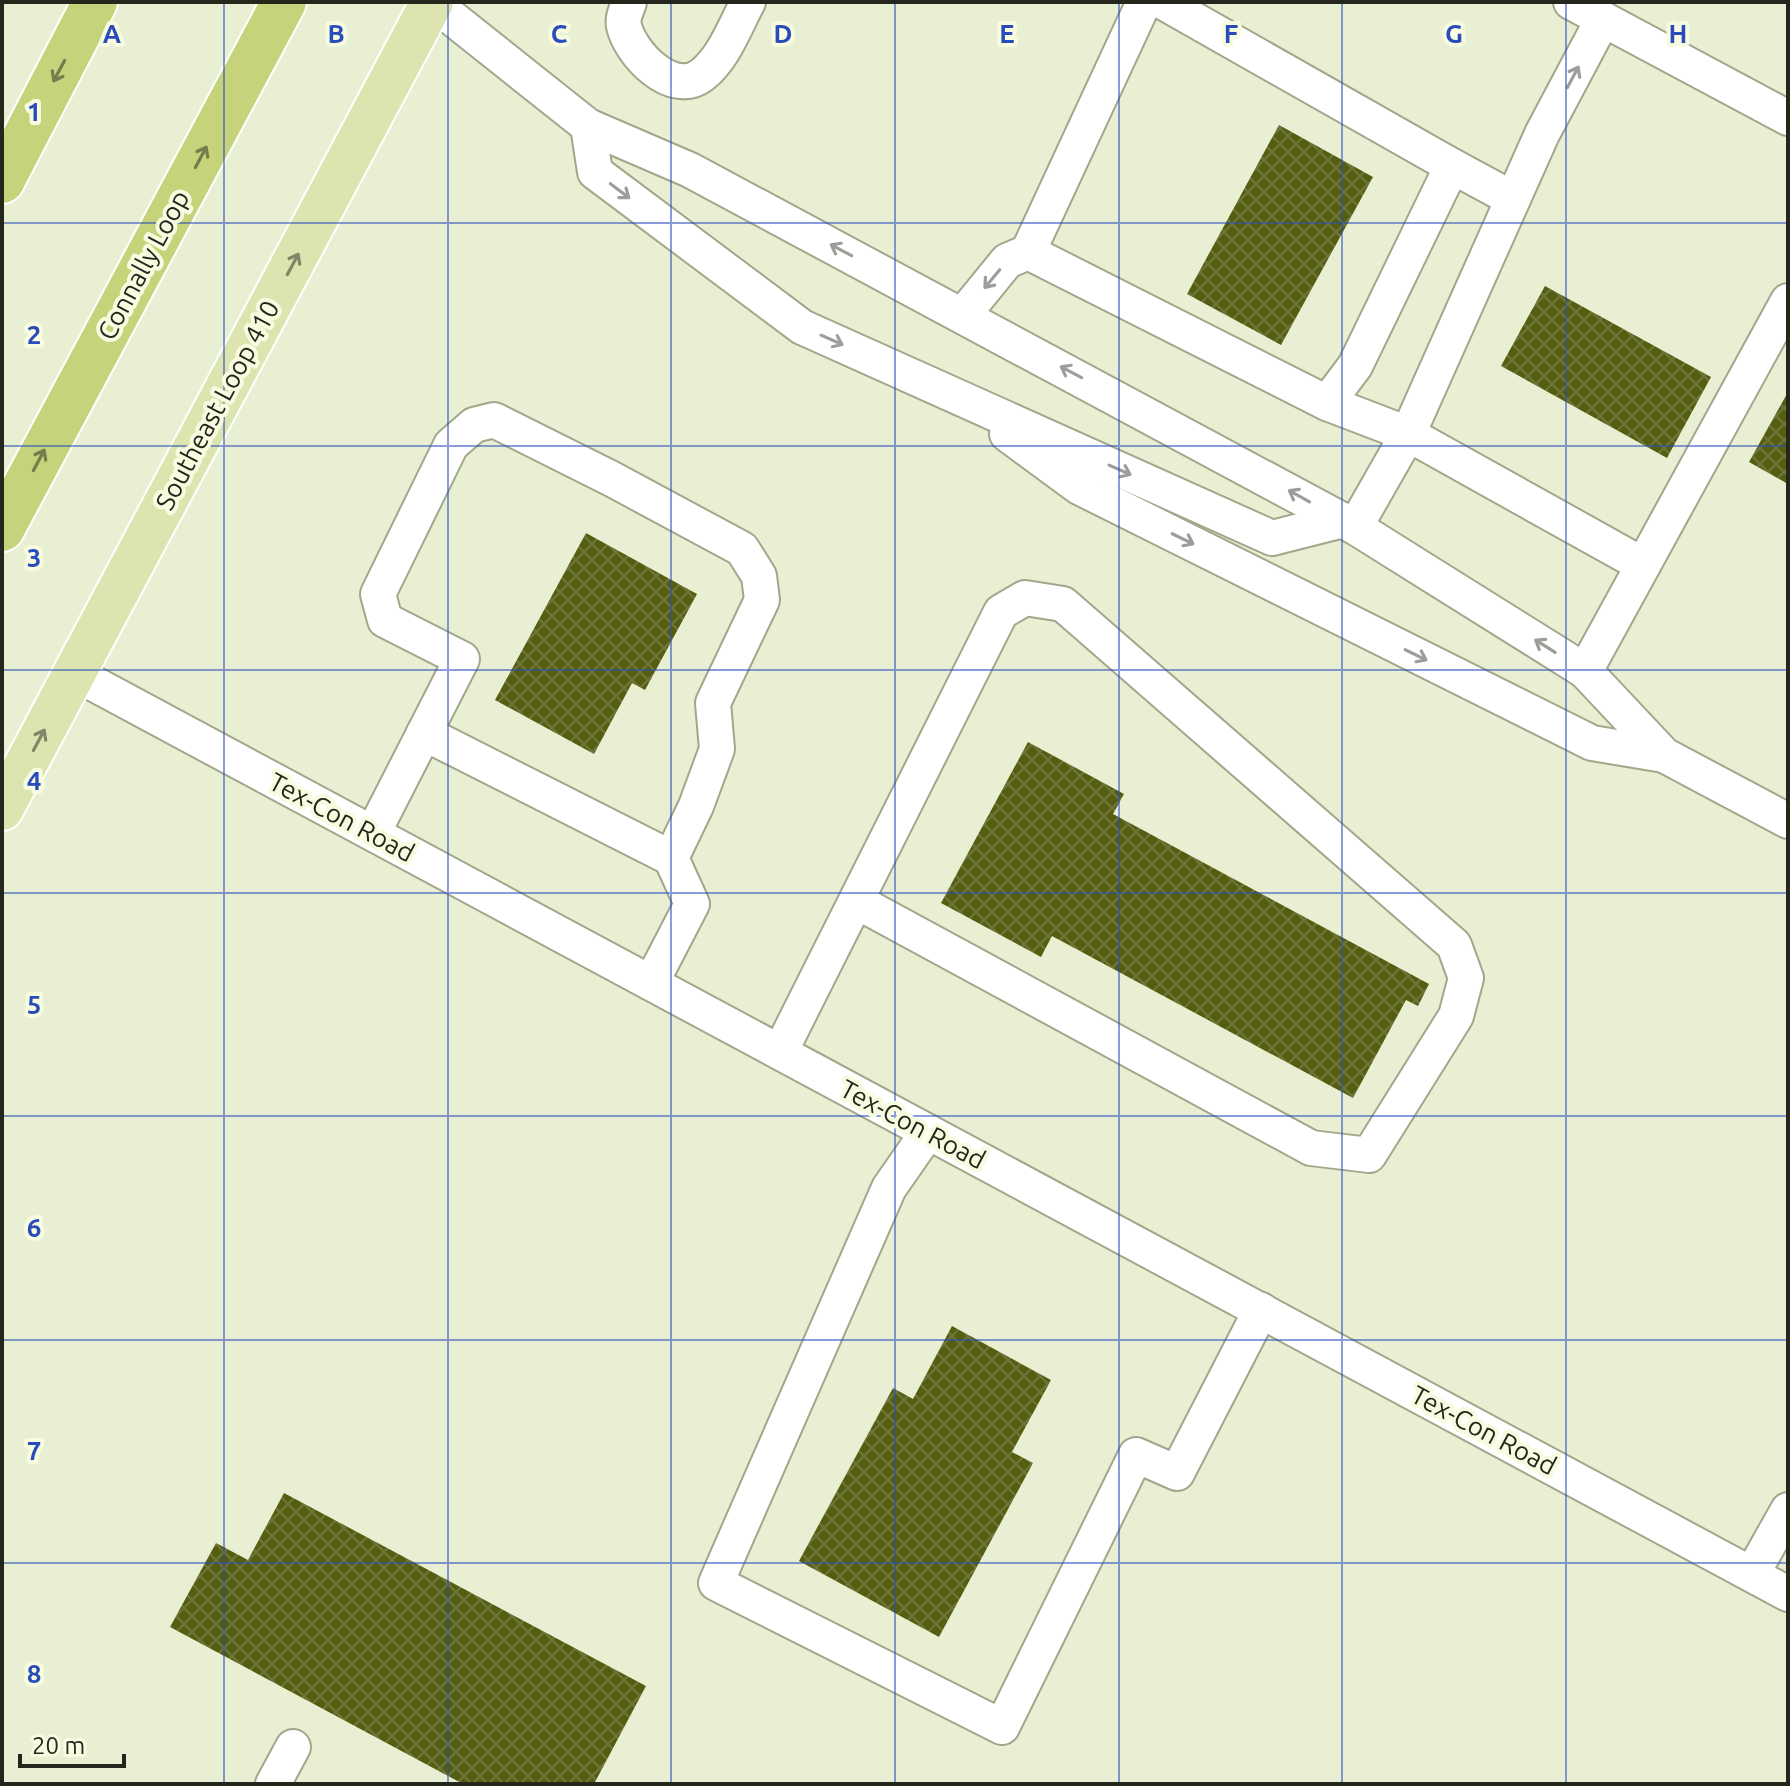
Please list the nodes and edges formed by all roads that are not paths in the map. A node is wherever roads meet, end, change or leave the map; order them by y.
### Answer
1 (95, 2) edge
2 (284, 2) edge
3 (432, 2) edge
4 (629, 2) edge
5 (748, 2) edge
6 (1144, 2) edge
7 (1163, 2) edge
8 (1571, 2) edge
9 (1603, 19) junction
10 (1788, 118) edge
11 (588, 126) junction
12 (1452, 166) junction
13 (2, 181) edge
14 (1513, 199) junction
15 (1028, 252) junction
16 (1788, 301) edge
17 (963, 315) junction
18 (952, 394) junction
19 (1327, 403) junction
20 (1408, 434) junction
21 (1349, 524) junction
22 (2, 529) edge
23 (1643, 565) junction
24 (1585, 671) junction
25 (74, 673) junction
26 (424, 733) junction
27 (1664, 755) junction
28 (2, 809) edge
29 (1788, 821) edge
30 (373, 833) junction
31 (671, 858) junction
32 (856, 901) junction
33 (651, 983) junction
34 (780, 1052) junction
35 (928, 1132) junction
36 (1261, 1310) junction
37 (1788, 1510) edge
38 (1752, 1574) junction
39 (1788, 1594) edge
40 (293, 1747) dead end
41 (273, 1784) edge

1 -> 13 highway
22 -> 2 highway, Connally Loop
3 - 11 street
25 -> 3 main road, Southeast Loop 410
4 - 5 street
6 - 15 street
7 - 12 street
8 - 9 street
9 - 10 street
14 -> 9 street
17 -> 11 street
11 -> 18 street
12 - 14 street
12 - 19 street
14 - 20 street
15 -> 17 street
15 - 19 street
16 - 23 street
21 -> 17 street
18 -> 21 street
18 -> 27 street
19 - 20 street
20 - 21 street
20 - 23 street
24 -> 21 street
23 - 24 street
24 - 27 street
28 -> 25 main road, Southeast Loop 410
25 - 30 street, Tex-Con Road
26 - 30 street
26 - 31 street
26 - 31 street
27 - 29 street
30 - 33 street, Tex-Con Road
31 - 33 street
32 - 32 street
32 - 34 street
33 - 34 street, Tex-Con Road
34 - 35 street, Tex-Con Road
35 - 36 street, Tex-Con Road
35 - 36 street
36 - 38 street, Tex-Con Road
37 - 38 street
38 - 39 street, Tex-Con Road
40 - 41 street

